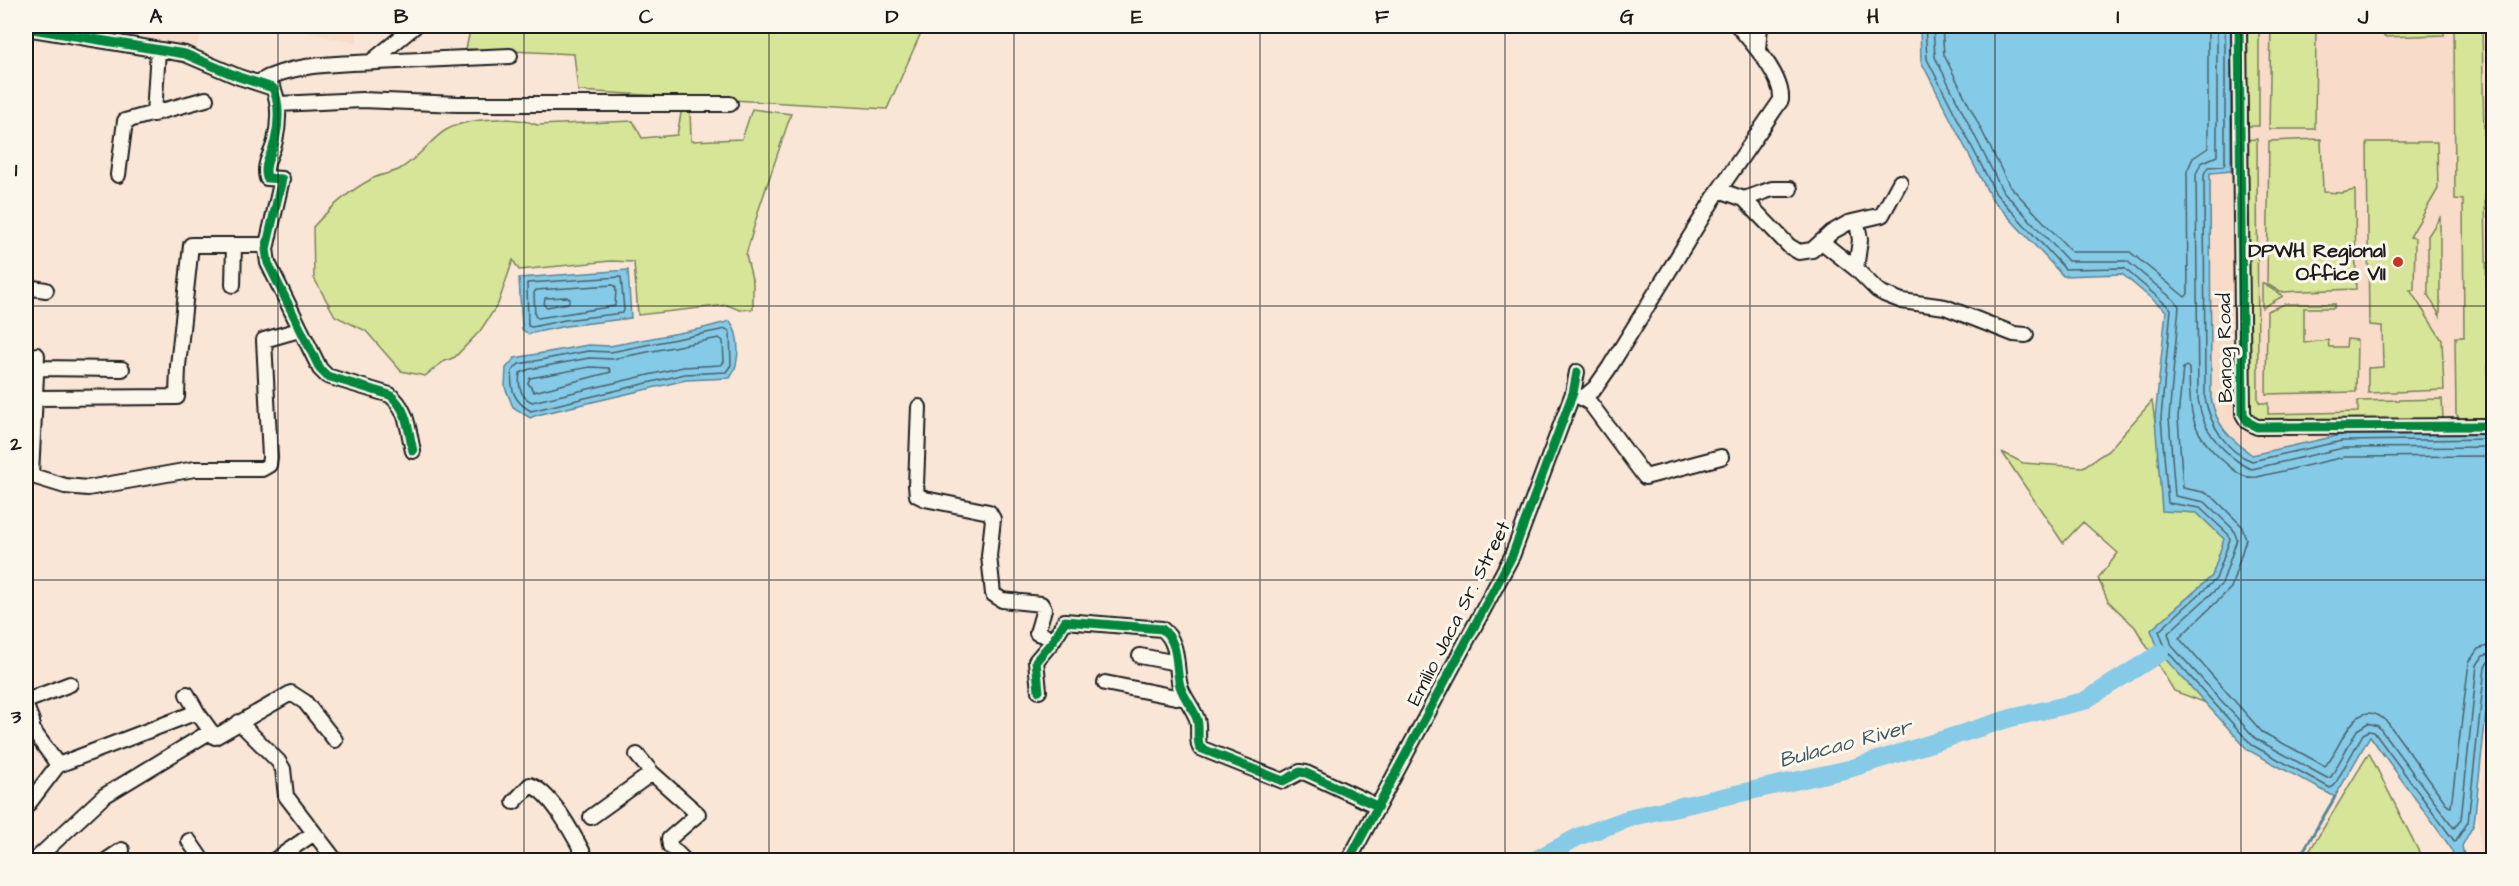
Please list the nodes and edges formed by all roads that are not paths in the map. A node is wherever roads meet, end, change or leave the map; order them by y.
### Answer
1 (415, 26) edge
2 (1738, 26) edge
3 (1761, 26) edge
4 (2239, 26) edge
5 (26, 28) edge
6 (56, 29) edge
7 (158, 50) junction
8 (1758, 50) junction
9 (510, 56) dead end
10 (371, 62) junction
11 (259, 82) junction
12 (206, 99) dead end
13 (279, 104) junction
14 (730, 104) dead end
15 (154, 114) junction
16 (118, 176) dead end
17 (1900, 182) dead end
18 (1790, 189) dead end
19 (1719, 190) junction
20 (1744, 200) junction
21 (26, 209) edge
22 (1857, 222) junction
23 (26, 227) edge
24 (1822, 242) junction
25 (234, 245) junction
26 (267, 245) junction
27 (1856, 269) junction
28 (233, 285) dead end
29 (26, 287) edge
30 (46, 290) dead end
31 (299, 330) junction
32 (2026, 335) dead end
33 (122, 369) dead end
34 (1577, 372) dead end
35 (1578, 395) junction
36 (35, 398) junction
37 (919, 407) dead end
38 (2493, 426) edge
39 (413, 451) dead end
40 (1721, 457) dead end
41 (28, 474) edge
42 (1054, 639) junction
43 (1140, 656) dead end
44 (1177, 663) junction
45 (1105, 683) dead end
46 (70, 684) dead end
47 (1039, 691) dead end
48 (187, 694) dead end
49 (1186, 699) junction
50 (26, 701) edge
51 (26, 706) edge
52 (197, 712) junction
53 (239, 722) junction
54 (211, 731) junction
55 (335, 740) dead end
56 (637, 755) dead end
57 (58, 765) junction
58 (652, 773) junction
59 (514, 802) dead end
60 (1377, 806) junction
61 (26, 807) edge
62 (591, 817) dead end
63 (314, 833) junction
64 (189, 841) dead end
65 (122, 850) dead end
66 (35, 861) edge
67 (107, 861) edge
68 (202, 861) edge
69 (275, 861) edge
70 (335, 861) edge
71 (587, 861) edge
72 (684, 861) edge
73 (1349, 861) edge

1 - 10 street
2 - 8 street
3 - 8 street
4 - 38 street, Banog Road
5 - 6 street
6 - 7 street
7 - 11 street
7 - 15 street
8 - 19 street
9 - 10 street
10 - 11 street
11 - 13 street
12 - 15 street
13 - 14 street
13 - 26 street
15 - 16 street
17 - 22 street
18 - 20 street
19 - 20 street
19 - 35 street
20 - 24 street
21 - 23 street
22 - 24 street
22 - 27 street
24 - 27 street
25 - 26 street
25 - 28 street
25 - 36 street
26 - 31 street
27 - 32 street
29 - 30 street
31 - 39 street
31 - 41 street
33 - 36 street
34 - 35 street, Emilio Jaca Sr. Street
35 - 40 street
35 - 60 street, Emilio Jaca Sr. Street
36 - 41 street
37 - 42 street
42 - 44 street
42 - 47 street
43 - 44 street
44 - 49 street
45 - 49 street
46 - 50 street
48 - 52 street
49 - 60 street
51 - 57 street
52 - 54 street
52 - 57 street
53 - 54 street
53 - 55 street
53 - 63 street
54 - 66 street
56 - 58 street
57 - 61 street
58 - 62 street
58 - 72 street
59 - 71 street
60 - 73 street, Emilio Jaca Sr. Street
63 - 69 street
63 - 70 street
64 - 68 street
65 - 67 street

